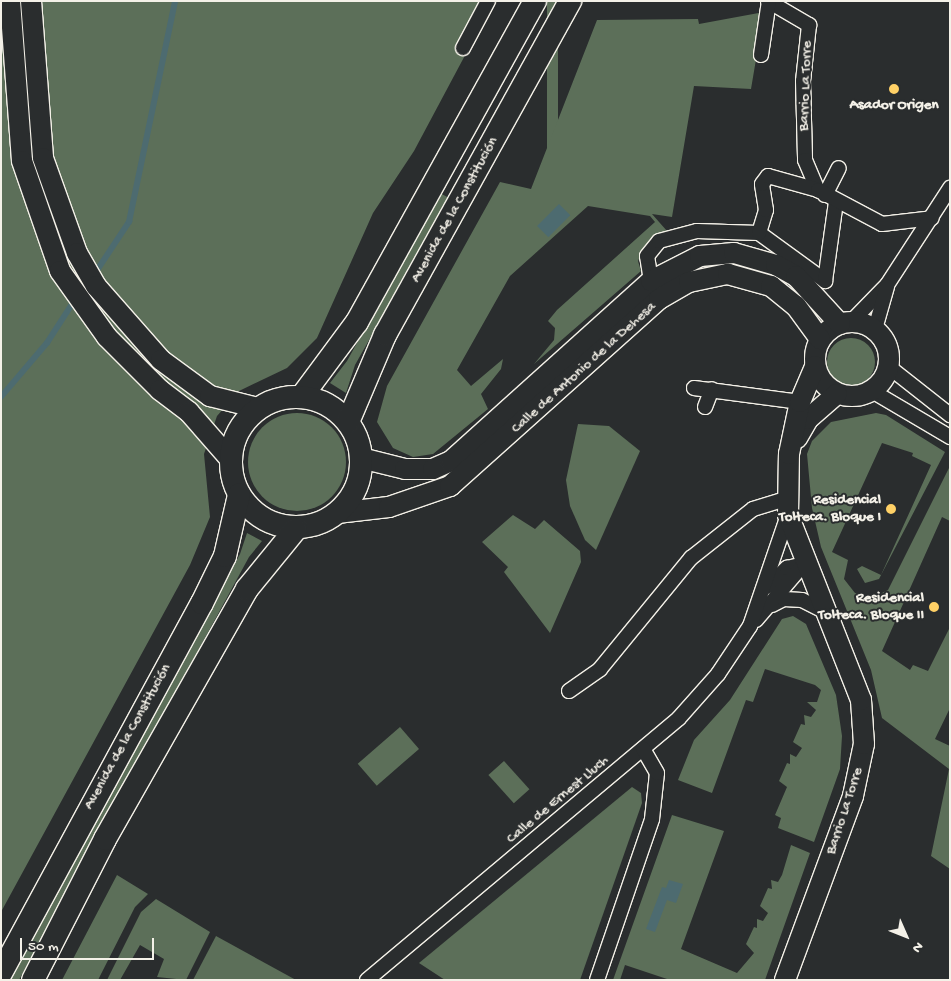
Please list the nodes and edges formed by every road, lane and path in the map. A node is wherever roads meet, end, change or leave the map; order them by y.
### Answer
1 (10, 1) edge
2 (31, 1) edge
3 (488, 1) edge
4 (535, 1) edge
5 (570, 1) edge
6 (769, 1) edge
7 (462, 48) dead end
8 (761, 55) dead end
9 (839, 168) dead end
10 (950, 188) edge
11 (826, 196) junction
12 (932, 218) junction
13 (759, 233) junction
14 (651, 281) junction
15 (887, 286) junction
16 (845, 323) junction
17 (875, 329) junction
18 (820, 339) junction
19 (815, 366) junction
20 (889, 368) junction
21 (694, 388) dead end
22 (712, 389) junction
23 (872, 391) junction
24 (837, 394) junction
25 (302, 396) junction
26 (800, 402) junction
27 (705, 407) dead end
28 (258, 408) junction
29 (950, 415) edge
30 (348, 422) junction
31 (950, 436) edge
32 (789, 454) junction
33 (361, 458) junction
34 (230, 459) junction
35 (239, 495) junction
36 (787, 507) junction
37 (337, 513) junction
38 (296, 529) junction
39 (804, 564) junction
40 (765, 590) junction
41 (767, 607) junction
42 (824, 610) junction
43 (750, 626) junction
44 (569, 691) dead end
45 (643, 749) junction
46 (1, 973) edge
47 (33, 980) edge
48 (367, 980) edge
49 (597, 980) edge
50 (785, 980) edge

1 - 34 main road
2 - 28 main road
3 - 7 street
4 - 25 main road
5 - 30 main road, Avenida de la Constitución
6 - 8 street, Barrio La Torre
6 - 11 street, Barrio La Torre
9 - 11 street
10 - 12 street
11 - 12 street
11 - 13 street
11 - 13 street
12 - 15 street
13 - 14 street
14 - 16 main road, Calle de Antonio de la Dehesa
14 - 33 main road, Calle de Antonio de la Dehesa
15 - 16 street
15 - 17 street
16 - 17 main road
16 - 18 main road
17 - 20 main road
18 - 19 main road, Barrio La Torre
18 - 37 main road, Calle de Antonio de la Dehesa
19 - 24 main road
19 - 26 main road, Barrio La Torre
20 - 23 main road
20 - 29 street
21 - 22 street
22 - 26 street
22 - 27 street
23 - 24 main road
23 - 31 street
24 - 32 main road, Barrio La Torre
25 - 28 main road
25 - 30 main road
26 - 32 main road, Barrio La Torre
28 - 34 main road
30 - 33 main road
32 - 36 main road, Barrio La Torre
33 - 37 main road
34 - 35 main road
35 - 38 main road
35 - 46 main road, Avenida de la Constitución
36 - 39 main road, Barrio La Torre
36 - 40 street, Calle de Ernest Lluch
36 - 44 street
37 - 38 main road
38 - 47 main road, Avenida de la Constitución
39 - 40 street, Calle de Ernest Lluch
39 - 41 street, Calle de Ernest Lluch
39 - 42 main road, Barrio La Torre
40 - 43 street, Calle de Ernest Lluch
41 - 42 street, Calle de Ernest Lluch
41 - 43 street, Calle de Ernest Lluch
42 - 50 main road, Barrio La Torre
43 - 45 street, Calle de Ernest Lluch
45 - 48 street, Calle de Ernest Lluch
45 - 49 street

